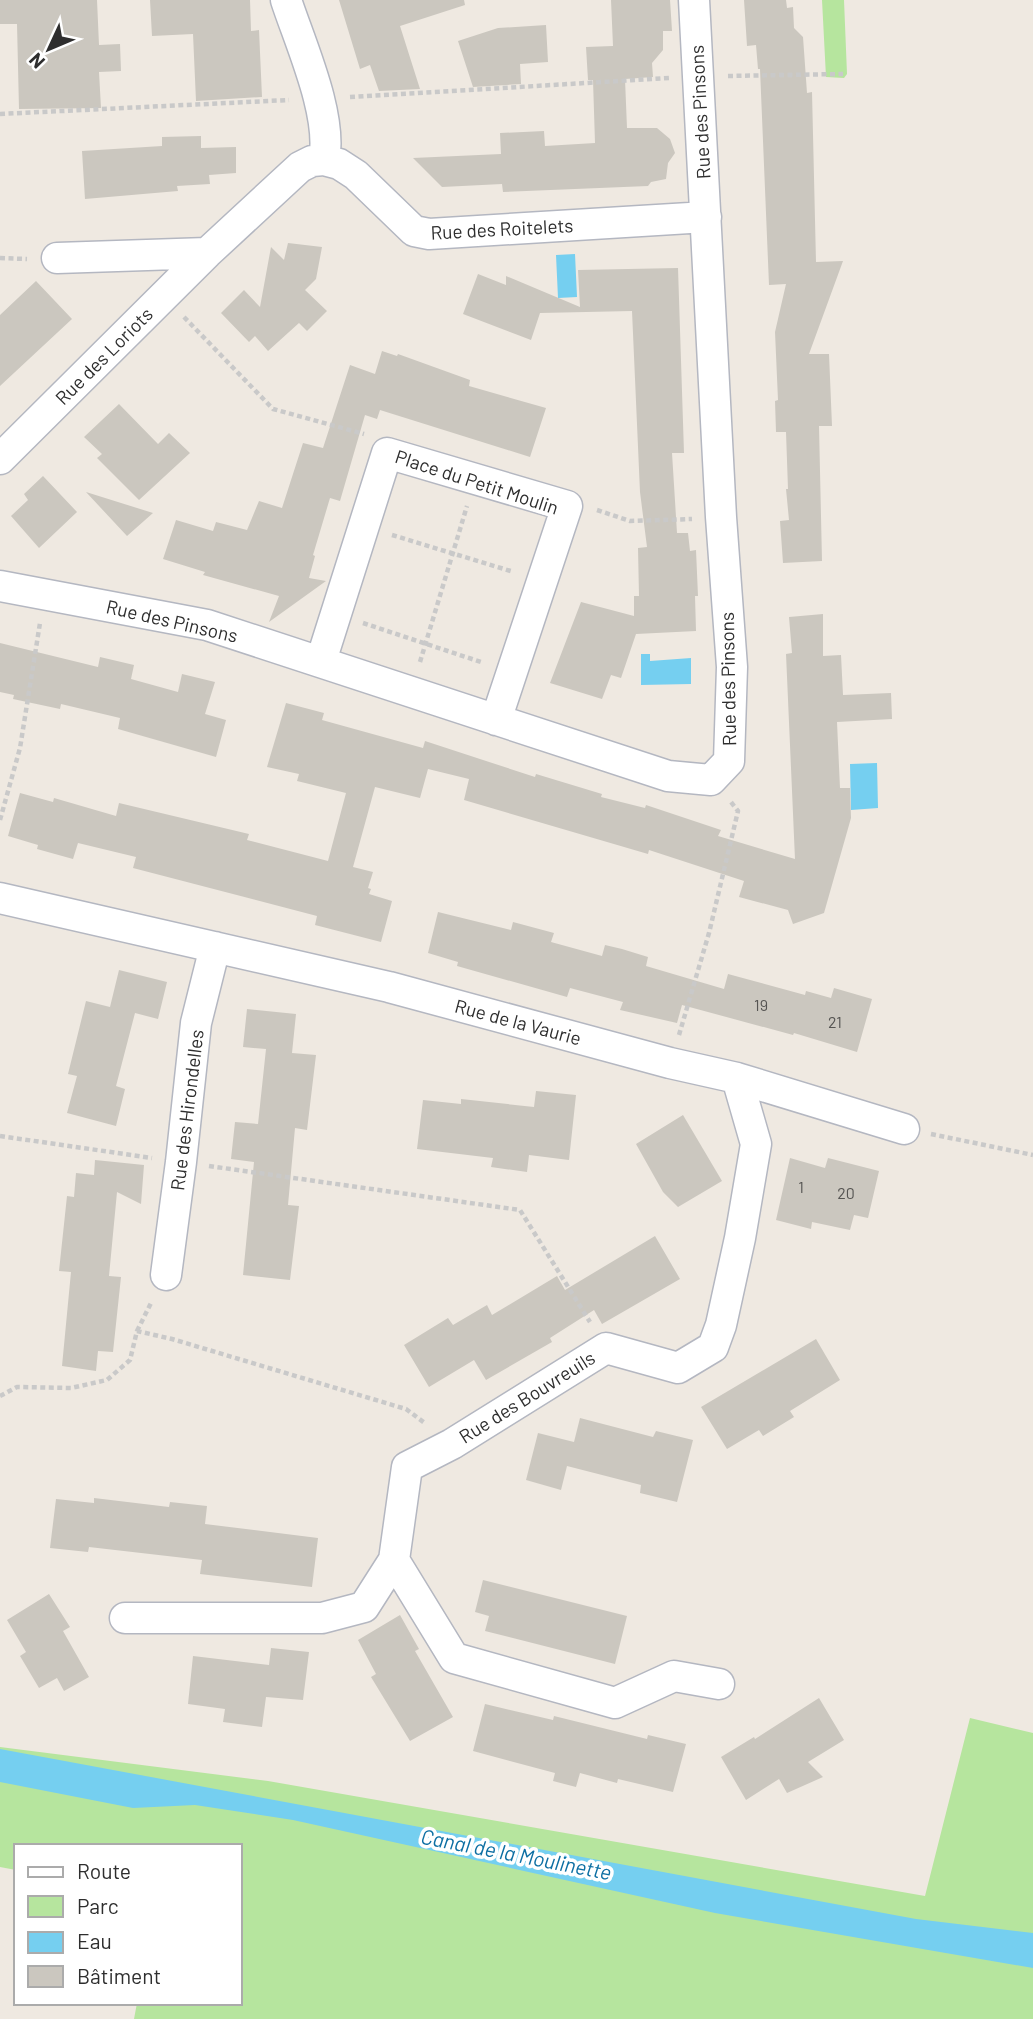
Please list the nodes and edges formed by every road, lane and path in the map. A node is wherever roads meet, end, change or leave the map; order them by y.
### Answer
1 (286, 0) edge
2 (694, 0) edge
3 (843, 74) dead end
4 (698, 77) junction
5 (319, 99) junction
6 (0, 114) edge
7 (324, 160) junction
8 (706, 217) junction
9 (207, 253) junction
10 (162, 254) junction
11 (57, 258) dead end
12 (167, 293) junction
13 (387, 453) junction
14 (0, 459) edge
15 (476, 478) junction
16 (567, 506) junction
17 (721, 517) junction
18 (364, 527) junction
19 (453, 553) junction
20 (542, 581) junction
21 (0, 586) edge
22 (45, 594) junction
23 (337, 615) junction
24 (426, 643) junction
25 (321, 662) junction
26 (512, 673) junction
27 (409, 691) junction
28 (496, 720) junction
29 (711, 780) junction
30 (0, 820) edge
31 (0, 898) edge
32 (215, 947) junction
33 (670, 1063) junction
34 (737, 1078) junction
35 (904, 1129) joint
36 (0, 1136) edge
37 (1033, 1155) edge
38 (181, 1162) junction
39 (166, 1275) dead end
40 (606, 1348) junction
41 (0, 1396) edge
42 (452, 1444) junction
43 (394, 1560) junction
44 (125, 1618) dead end
45 (719, 1684) dead end

1 - 5 street
2 - 4 street, Rue des Pinsons
3 - 4 path
4 - 5 path
4 - 8 street, Rue des Pinsons
5 - 6 path
5 - 7 street
7 - 8 street, Rue des Roitelets
7 - 9 street, Rue des Loriots
8 - 17 street, Rue des Pinsons
9 - 10 street
9 - 12 street, Rue des Loriots
10 - 11 street
10 - 12 street
12 - 13 path
12 - 14 street, Rue des Loriots
13 - 15 street, Place du Petit Moulin
13 - 18 street, Place du Petit Moulin
15 - 16 street, Place du Petit Moulin
15 - 19 path
16 - 17 path
16 - 20 street, Place du Petit Moulin
17 - 29 street, Rue des Pinsons
18 - 19 path
18 - 23 street, Place du Petit Moulin
19 - 20 path
19 - 24 path
20 - 26 street, Place du Petit Moulin
21 - 22 street, Rue des Pinsons
22 - 25 street, Rue des Pinsons
22 - 30 path
23 - 24 path
23 - 25 street, Place du Petit Moulin
24 - 26 path
24 - 27 path
25 - 27 street, Rue des Pinsons
26 - 28 street, Place du Petit Moulin
27 - 28 street, Rue des Pinsons
28 - 29 street, Rue des Pinsons
29 - 33 path
31 - 32 street, Rue de la Vaurie
32 - 33 street, Rue de la Vaurie
32 - 38 street, Rue des Hirondelles
33 - 34 street, Rue de la Vaurie
34 - 35 street, Rue de la Vaurie
34 - 40 street, Rue des Bouvreuils
35 - 37 path
36 - 38 path
38 - 39 street, Rue des Hirondelles
38 - 40 path
40 - 42 street, Rue des Bouvreuils
41 - 42 path
42 - 43 street, Rue des Bouvreuils
43 - 44 street, Rue des Bouvreuils
43 - 45 street

